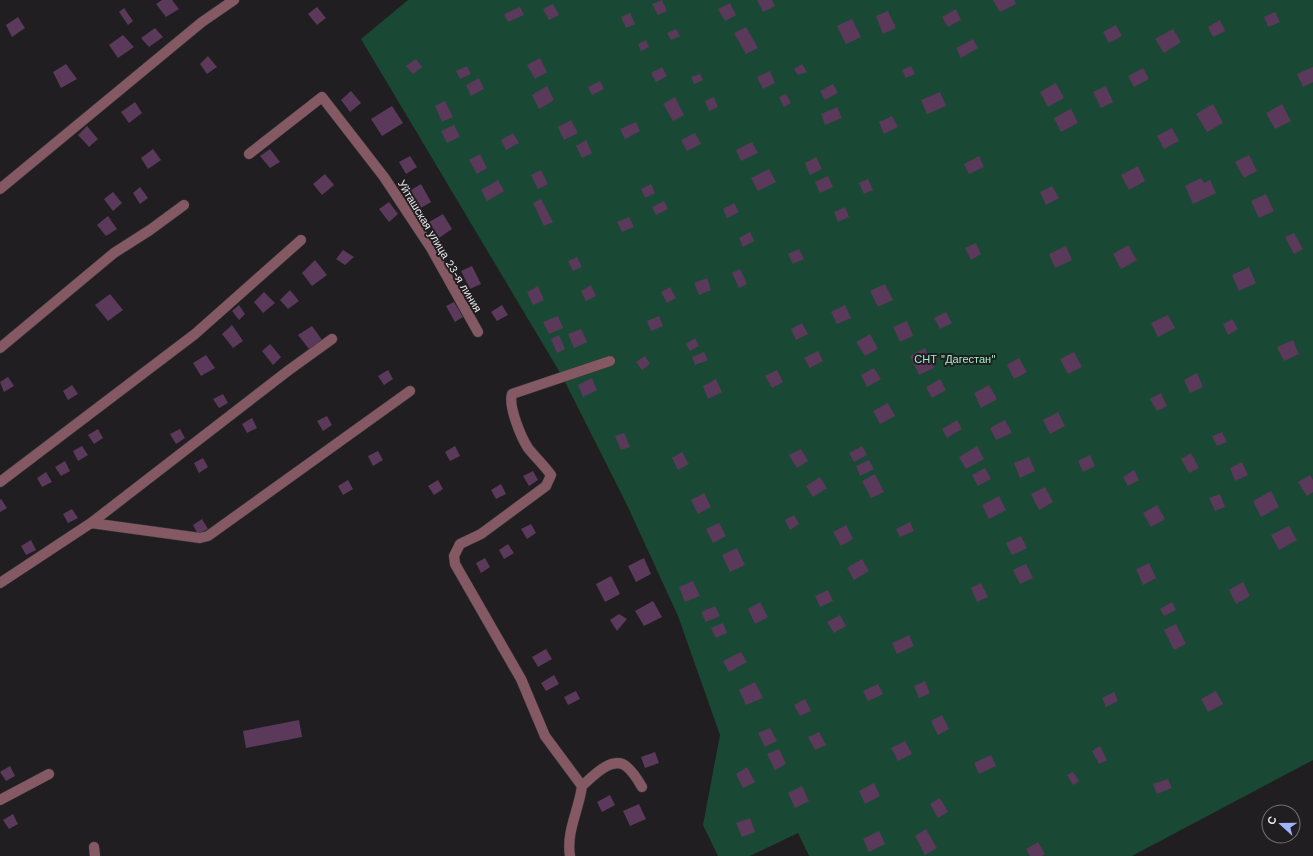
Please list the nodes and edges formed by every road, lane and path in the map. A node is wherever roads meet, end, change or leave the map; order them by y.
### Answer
1 (234, 0) edge
2 (249, 154) dead end
3 (0, 189) edge
4 (184, 205) dead end
5 (301, 240) dead end
6 (478, 332) dead end
7 (332, 339) dead end
8 (0, 348) edge
9 (610, 361) dead end
10 (410, 391) dead end
11 (0, 482) edge
12 (91, 523) junction
13 (0, 583) edge
14 (49, 774) dead end
15 (582, 786) junction
16 (642, 787) dead end
17 (0, 800) edge
18 (570, 856) edge

1 - 3 street
2 - 6 street, Уйташская улица 23-я линия
4 - 8 street
5 - 11 street
7 - 12 street
9 - 15 street
10 - 12 street
12 - 13 street
14 - 17 street
15 - 16 street
15 - 18 street

